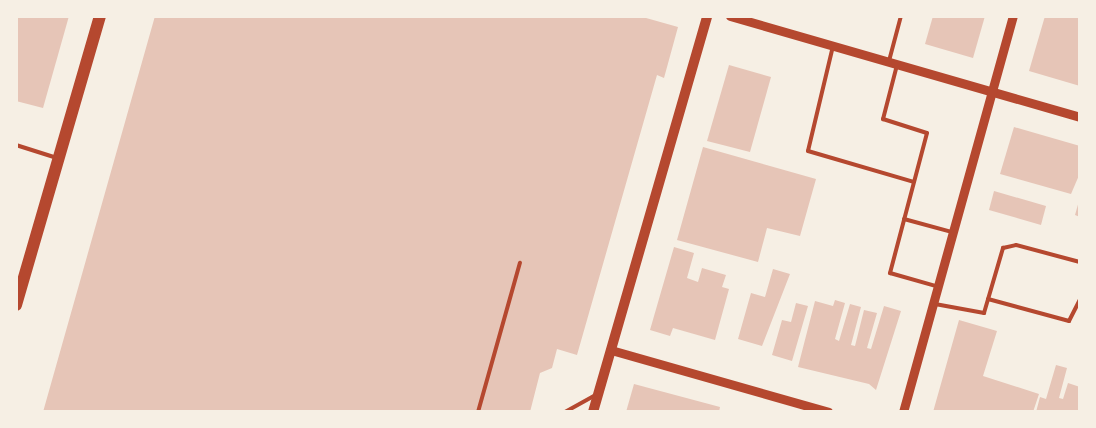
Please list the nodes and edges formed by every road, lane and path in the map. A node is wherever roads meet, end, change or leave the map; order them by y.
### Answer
1 (100, 16) edge
2 (707, 16) edge
3 (730, 16) edge
4 (901, 16) edge
5 (1013, 16) edge
6 (833, 45) junction
7 (893, 62) junction
8 (992, 92) junction
9 (1080, 117) edge
10 (16, 145) edge
11 (59, 158) junction
12 (914, 182) junction
13 (904, 219) junction
14 (952, 232) junction
15 (1080, 262) edge
16 (520, 263) dead end
17 (936, 286) junction
18 (19, 290) edge
19 (988, 299) junction
20 (1080, 300) edge
21 (931, 303) junction
22 (16, 305) edge
23 (611, 350) junction
24 (598, 394) junction
25 (478, 412) edge
26 (565, 412) edge
27 (593, 412) edge
28 (828, 412) edge
29 (904, 412) edge

1 - 11 main road
2 - 23 main road
3 - 6 street
4 - 7 lane
5 - 8 street
6 - 7 street
6 - 12 lane
7 - 8 street
7 - 12 lane
8 - 9 street
8 - 14 street
10 - 11 lane
11 - 18 main road
12 - 13 lane
13 - 14 lane
13 - 17 lane
14 - 17 street
15 - 19 lane
16 - 25 lane
17 - 21 street
18 - 22 main road
19 - 20 lane
19 - 21 lane
21 - 29 street
23 - 24 main road
23 - 28 street
24 - 26 lane
24 - 27 main road

